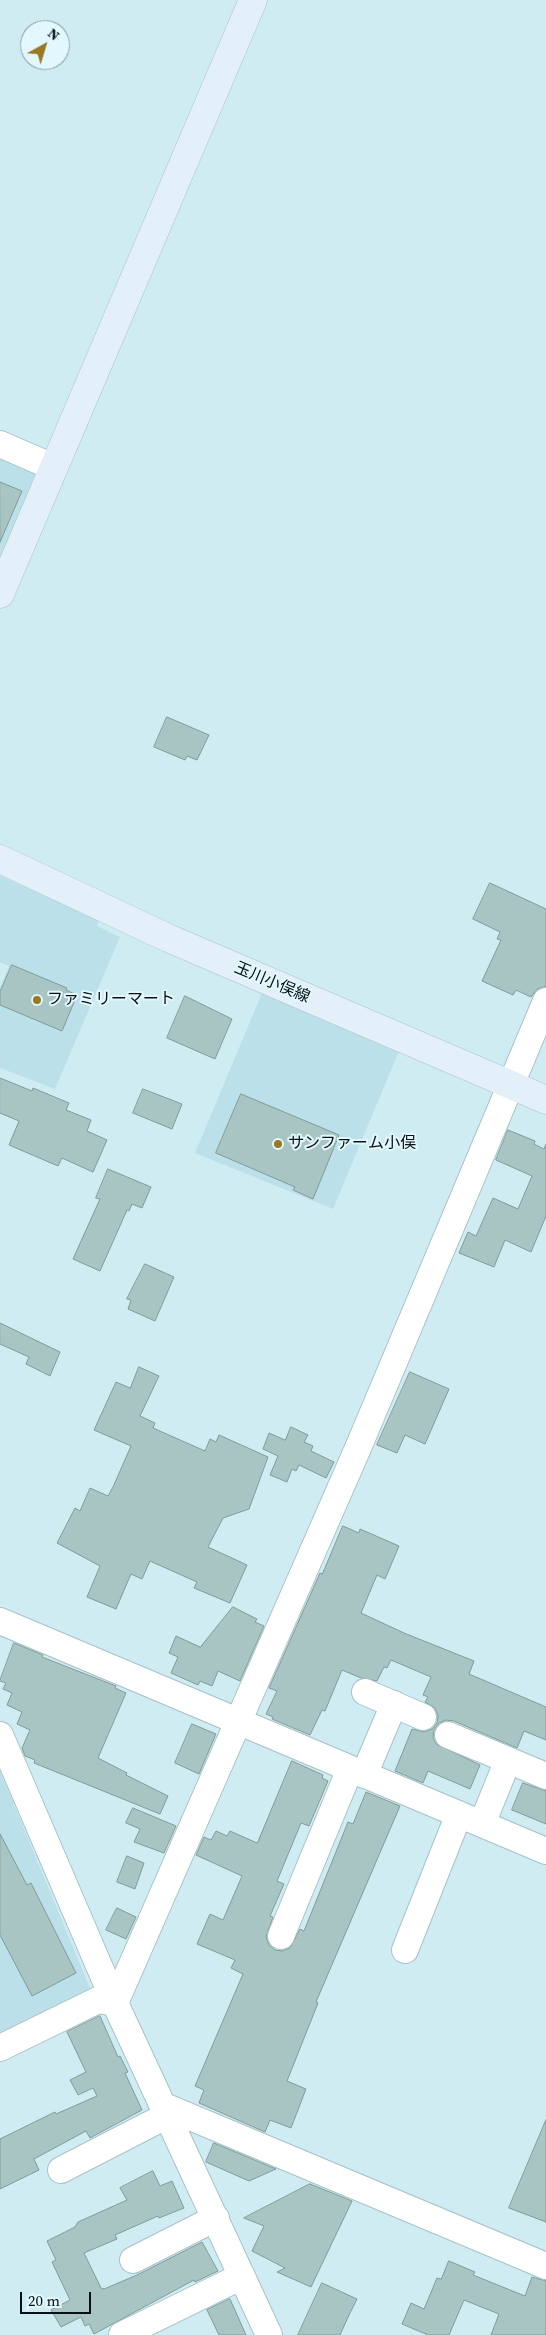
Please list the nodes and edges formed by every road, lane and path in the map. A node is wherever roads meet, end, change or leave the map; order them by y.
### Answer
1 (253, 0) edge
2 (0, 444) edge
3 (54, 467) junction
4 (0, 594) edge
5 (0, 858) edge
6 (546, 1001) edge
7 (510, 1085) junction
8 (546, 1100) edge
9 (0, 1621) edge
10 (365, 1692) dead end
11 (394, 1704) junction
12 (423, 1718) dead end
13 (238, 1723) junction
14 (0, 1735) edge
15 (448, 1735) dead end
16 (508, 1760) junction
17 (357, 1772) junction
18 (546, 1776) edge
19 (470, 1819) junction
20 (546, 1851) edge
21 (281, 1936) dead end
22 (405, 1950) dead end
23 (115, 2003) junction
24 (0, 2048) edge
25 (166, 2111) junction
26 (61, 2170) dead end
27 (216, 2218) junction
28 (544, 2259) edge
29 (134, 2260) dead end
30 (242, 2276) junction
31 (122, 2335) edge
32 (269, 2335) edge

1 - 3 street
2 - 3 street
3 - 4 street
5 - 7 street, 玉川小俣線
6 - 7 street
7 - 8 street, 玉川小俣線
7 - 13 street
9 - 13 street
10 - 11 street
11 - 12 street
11 - 17 street
13 - 17 street
13 - 23 street
14 - 23 street
15 - 16 street
16 - 18 street
16 - 19 street
17 - 19 street
17 - 21 street
19 - 20 street
19 - 22 street
23 - 24 street
23 - 25 street
25 - 26 street
25 - 27 street
25 - 28 street
27 - 29 street
27 - 30 street
30 - 31 street
30 - 32 street

